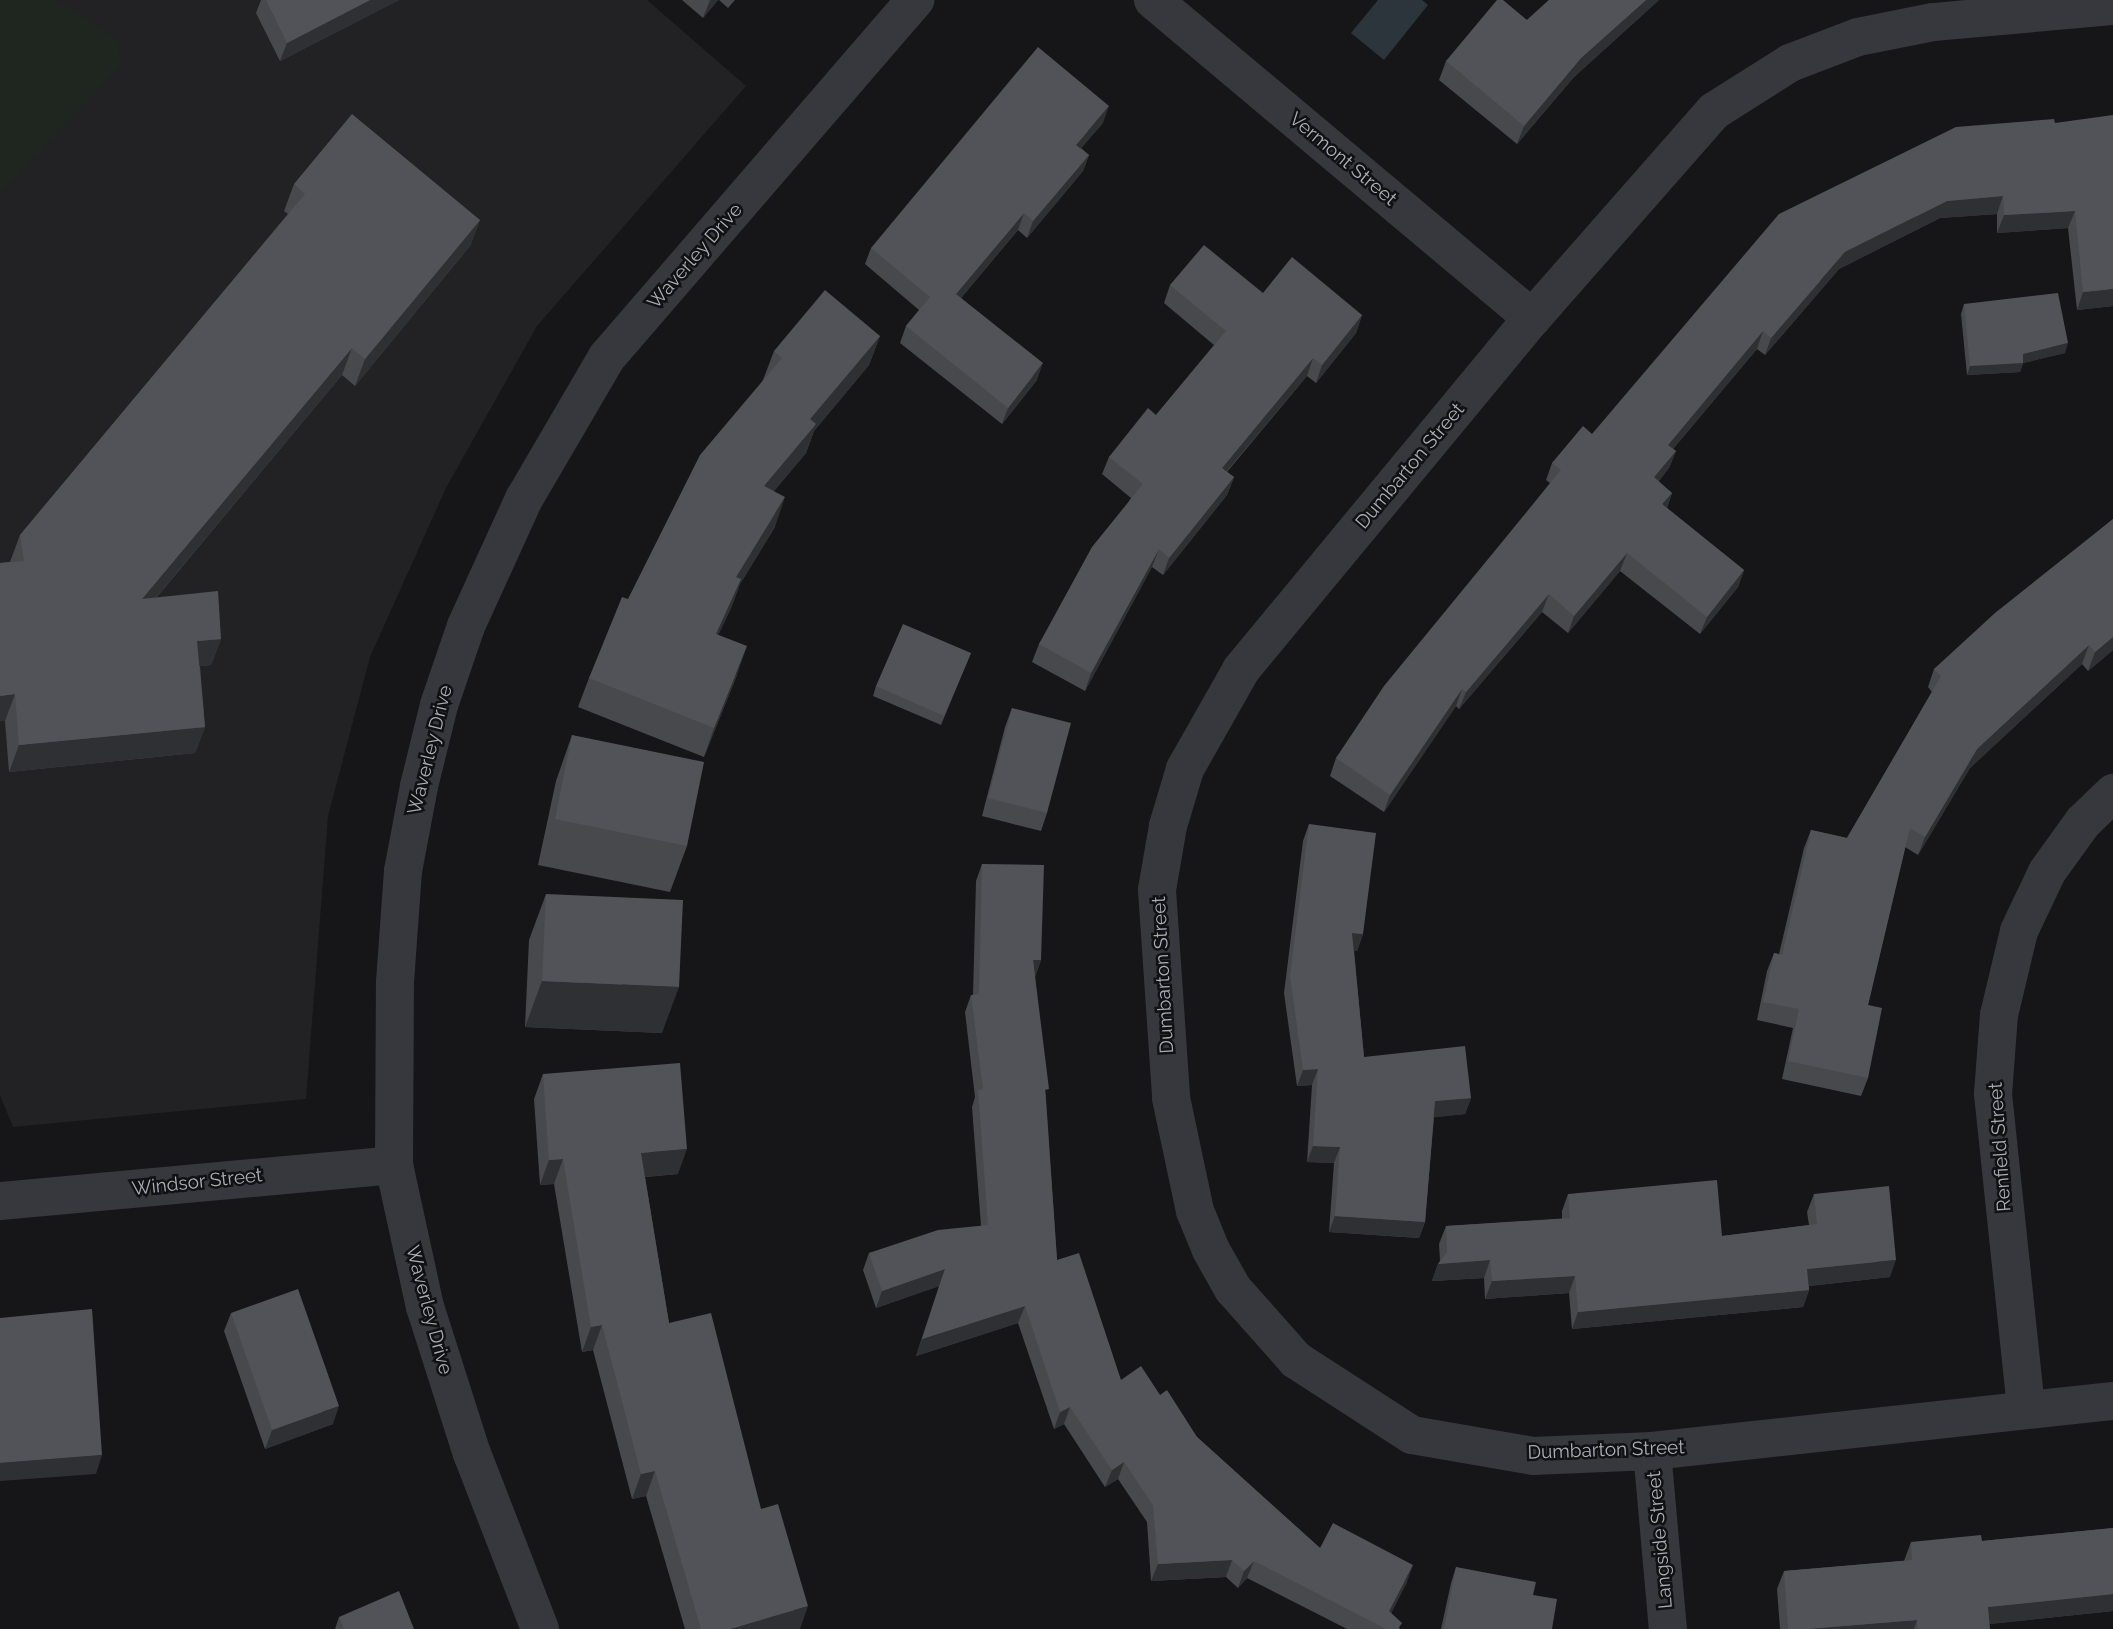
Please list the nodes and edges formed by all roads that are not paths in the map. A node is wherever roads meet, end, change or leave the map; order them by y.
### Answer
1 (915, 0) edge
2 (1153, 0) edge
3 (2113, 6) edge
4 (1532, 318) junction
5 (2113, 793) edge
6 (394, 1166) junction
7 (0, 1201) edge
8 (2113, 1401) edge
9 (2026, 1408) junction
10 (1652, 1451) junction
11 (540, 1629) edge
12 (1668, 1629) edge

1 - 6 street, Waverley Drive
2 - 4 street, Vermont Street
3 - 4 street, Dumbarton Street
4 - 10 street, Dumbarton Street
5 - 9 street, Renfield Street
6 - 7 street, Windsor Street
6 - 11 street, Waverley Drive
8 - 9 street, Dumbarton Street
9 - 10 street, Dumbarton Street
10 - 12 street, Langside Street

